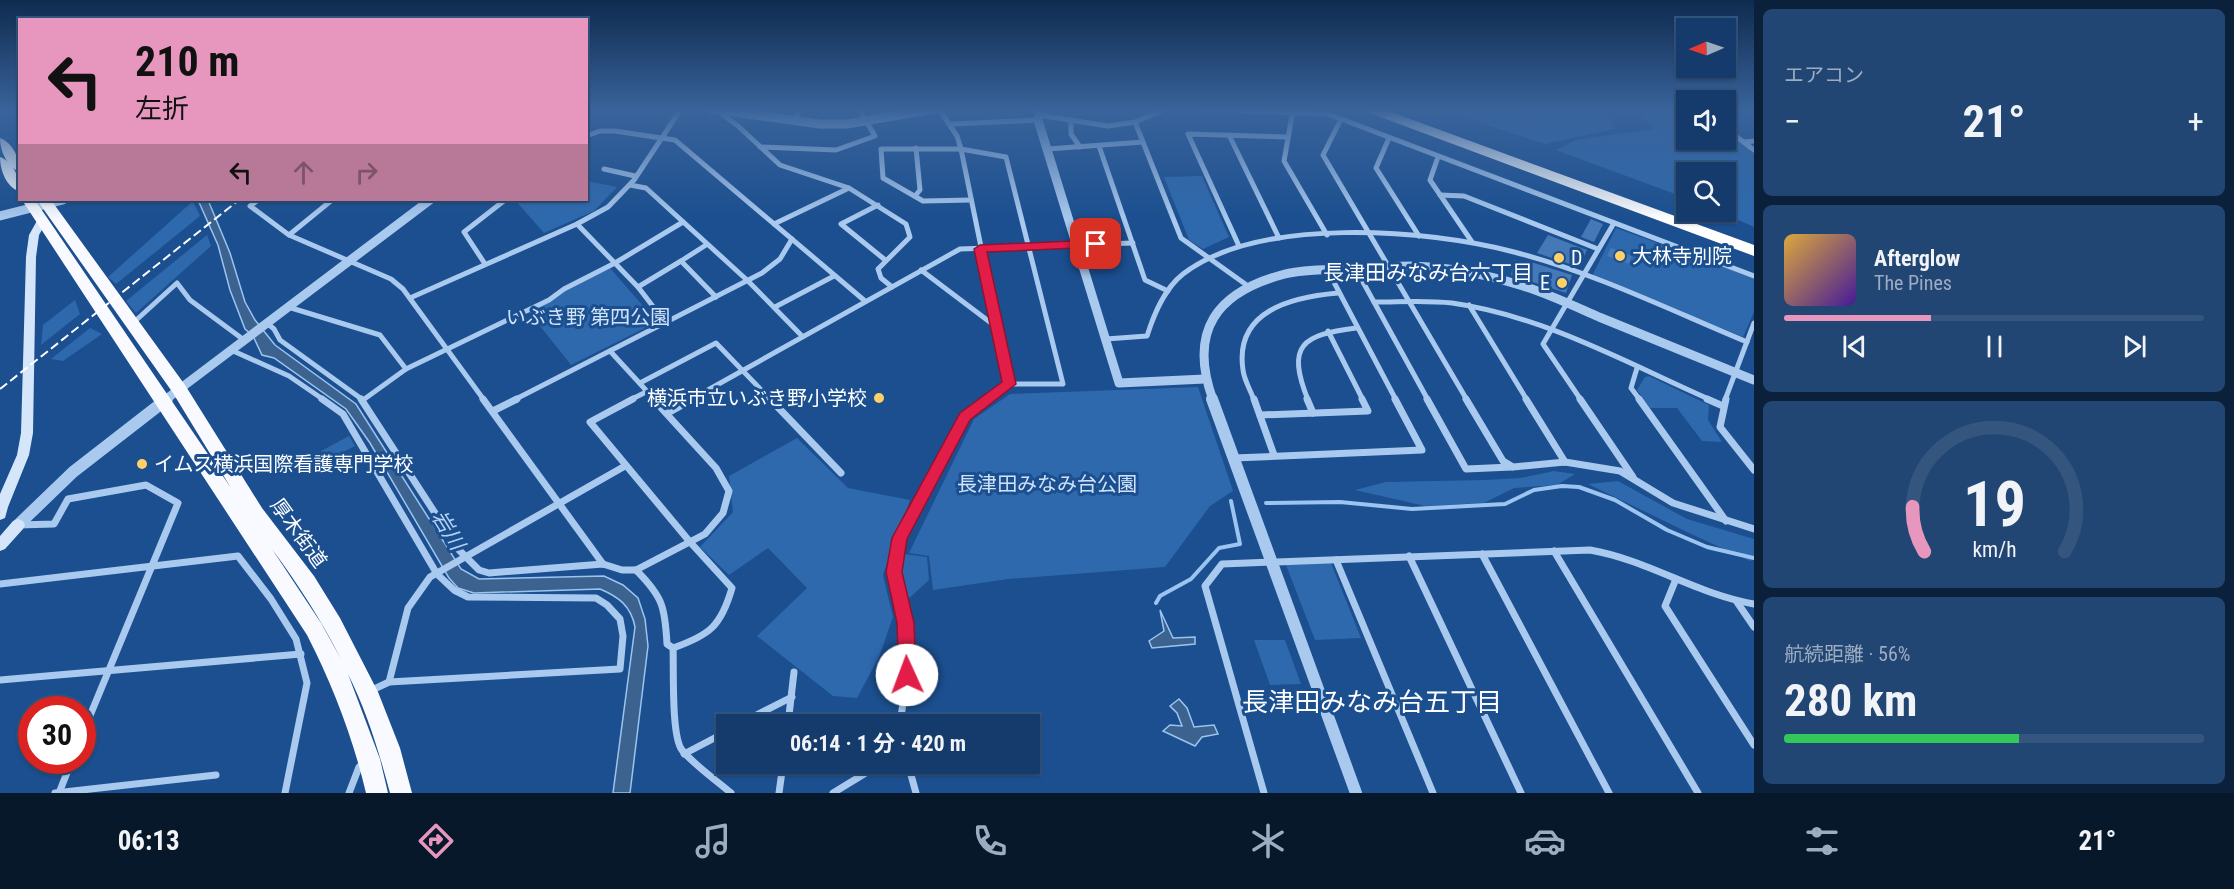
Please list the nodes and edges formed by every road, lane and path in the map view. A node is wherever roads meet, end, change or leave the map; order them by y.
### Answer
1 (3, 146) edge
2 (654, 146) edge
3 (682, 146) edge
4 (852, 146) edge
5 (960, 146) edge
6 (1045, 146) edge
7 (1100, 146) joint
8 (1145, 146) edge
9 (1193, 146) edge
10 (1234, 146) edge
11 (1286, 146) edge
12 (1327, 146) edge
13 (1386, 146) edge
14 (1410, 146) edge
15 (1472, 146) edge
16 (1503, 146) edge
17 (760, 147) joint
18 (1080, 147) joint
19 (916, 148) junction
20 (961, 149) junction
21 (1046, 154) junction
22 (1438, 157) junction
23 (0, 161) edge
24 (18, 165) edge
25 (604, 169) dead end
26 (635, 176) junction
27 (18, 185) edge
28 (630, 185) junction
29 (849, 188) junction
30 (1440, 195) junction
31 (915, 196) junction
32 (971, 200) junction
33 (257, 201) edge
34 (331, 201) edge
35 (429, 201) edge
36 (504, 201) edge
37 (38, 202) edge
38 (878, 205) junction
39 (0, 216) edge
40 (42, 221) junction
41 (682, 222) junction
42 (577, 224) junction
43 (774, 224) junction
44 (1614, 224) junction
45 (289, 235) junction
46 (1327, 235) junction
47 (1371, 235) junction
48 (1419, 236) junction
49 (1279, 238) junction
50 (792, 239) junction
51 (1754, 239) edge
52 (1472, 242) junction
53 (1133, 243) junction
54 (706, 245) junction
55 (1078, 245) junction
56 (1239, 246) junction
57 (1028, 247) junction
58 (980, 249) junction
59 (1598, 249) junction
60 (1754, 251) edge
61 (1207, 257) junction
62 (884, 259) junction
63 (348, 261) junction
64 (681, 261) junction
65 (615, 263) junction
66 (485, 264) junction
67 (1389, 267) junction
68 (1327, 269) junction
69 (921, 270) junction
70 (1358, 273) dead end
71 (834, 276) junction
72 (1583, 276) junction
73 (1754, 276) edge
74 (748, 281) junction
75 (1248, 286) junction
76 (638, 287) junction
77 (891, 287) junction
78 (1168, 291) junction
79 (1338, 293) junction
80 (716, 297) junction
81 (410, 298) junction
82 (1409, 301) junction
83 (865, 302) junction
84 (1374, 302) junction
85 (1568, 302) junction
86 (1469, 306) junction
87 (288, 307) junction
88 (775, 307) junction
89 (665, 322) junction
90 (133, 323) junction
91 (266, 323) junction
92 (1754, 323) edge
93 (1356, 328) junction
94 (999, 329) junction
95 (1552, 329) junction
96 (1328, 331) junction
97 (802, 336) junction
98 (1106, 339) junction
99 (245, 340) junction
100 (1747, 342) junction
101 (447, 349) junction
102 (231, 350) junction
103 (610, 351) junction
104 (1637, 368) junction
105 (406, 369) junction
106 (742, 370) junction
107 (1737, 373) junction
108 (1204, 379) junction
109 (1754, 380) edge
110 (640, 383) junction
111 (1009, 384) junction
112 (648, 391) junction
113 (172, 395) junction
114 (363, 400) junction
115 (1723, 406) junction
116 (493, 411) junction
117 (668, 412) junction
118 (1313, 413) junction
119 (1260, 416) junction
120 (1274, 455) junction
121 (1233, 458) junction
122 (1746, 459) junction
123 (1754, 459) edge
124 (1565, 462) junction
125 (625, 466) junction
126 (1513, 467) junction
127 (1754, 470) edge
128 (841, 473) dead end
129 (1634, 478) junction
130 (559, 504) junction
131 (0, 514) edge
132 (1727, 521) junction
133 (18, 525) junction
134 (1754, 528) edge
135 (690, 542) junction
136 (0, 545) edge
137 (1554, 551) junction
138 (1482, 554) junction
139 (1410, 556) junction
140 (463, 559) junction
141 (1336, 560) junction
142 (1272, 561) junction
143 (603, 564) junction
144 (151, 567) junction
145 (636, 570) junction
146 (438, 573) junction
147 (1676, 579) junction
148 (0, 584) edge
149 (1737, 603) junction
150 (1754, 604) edge
151 (1754, 627) edge
152 (673, 648) junction
153 (302, 654) junction
154 (109, 670) junction
155 (795, 672) dead end
156 (0, 680) edge
157 (389, 682) junction
158 (368, 692) junction
159 (792, 697) junction
160 (96, 701) edge
161 (759, 714) edge
162 (789, 714) edge
163 (901, 714) edge
164 (716, 737) edge
165 (1754, 745) edge
166 (684, 754) junction
167 (369, 759) junction
168 (66, 774) edge
169 (782, 774) edge
170 (864, 774) edge
171 (911, 774) edge
172 (216, 775) dead end
173 (58, 793) edge
174 (285, 793) edge
175 (349, 793) edge
176 (377, 793) edge
177 (401, 793) edge
178 (731, 793) edge
179 (779, 793) edge
180 (833, 793) edge
181 (916, 793) edge
182 (1264, 793) edge
183 (1356, 793) edge
184 (1433, 793) edge
185 (1521, 793) edge
186 (1609, 793) edge
187 (1698, 793) edge

1 - 24 highway
2 - 26 street
3 - 43 street
4 - 17 street
5 - 20 street
6 - 21 street
7 - 18 street
7 - 53 street
8 - 61 street
9 - 56 street
10 - 49 street
11 - 46 street
12 - 47 street
13 - 48 street
14 - 22 street
15 - 60 highway
16 - 51 highway
17 - 29 street
18 - 21 street
19 - 20 street
19 - 31 street
19 - 31 street
20 - 32 street
20 - 57 street
21 - 55 street
22 - 30 street
22 - 44 street
23 - 27 highway
25 - 26 street
26 - 28 street
28 - 41 street
28 - 42 street
29 - 38 street
29 - 43 street
30 - 52 street
30 - 59 street
31 - 32 street
32 - 58 street
33 - 45 street
34 - 45 street
35 - 63 street
36 - 66 street
37 - 39 street
37 - 40 highway, 厚木街道
37 - 90 highway, 厚木街道
38 - 62 street
38 - 62 street
40 - 113 highway, 厚木街道
40 - 131 main road
41 - 54 street
41 - 65 street
42 - 65 street
42 - 66 street
43 - 50 street
44 - 59 street
44 - 73 street
45 - 63 street
46 - 47 street
46 - 49 street
47 - 48 street
47 - 67 street
48 - 52 street
49 - 56 street
50 - 71 street
50 - 74 street
52 - 72 street
53 - 55 street
53 - 78 street
54 - 64 street
54 - 74 street
55 - 57 street
55 - 98 street
56 - 61 street
57 - 58 street
57 - 111 street
58 - 69 street
58 - 94 street
59 - 72 street
61 - 75 street
61 - 78 street
62 - 77 street
63 - 81 street
63 - 87 street
64 - 76 street
64 - 80 street
65 - 76 street
65 - 101 street
66 - 81 street
67 - 68 street
67 - 82 street
67 - 85 street
68 - 75 street
68 - 79 street
69 - 77 street
69 - 94 street
70 - 84 street
71 - 83 street
71 - 88 street
72 - 85 street
72 - 100 street
74 - 80 street
74 - 88 street
75 - 108 street
76 - 89 street
77 - 83 street
78 - 98 street
79 - 93 street
79 - 119 street
80 - 89 street
81 - 101 street
82 - 84 street
82 - 86 street
82 - 126 street
83 - 97 street
84 - 126 street
85 - 95 street
85 - 107 street
86 - 95 street
86 - 124 street
87 - 91 street
87 - 105 street
88 - 97 street
89 - 103 street
90 - 99 street
90 - 113 highway, 厚木街道
91 - 99 street
91 - 114 street
92 - 100 street
93 - 96 street
93 - 120 street
94 - 111 street
95 - 104 street
95 - 129 street
96 - 118 street
96 - 118 street
97 - 106 street
98 - 108 street
99 - 102 street
100 - 107 street
101 - 105 street
101 - 116 street
102 - 113 street
102 - 146 street
103 - 110 street
103 - 116 street
104 - 115 street
104 - 132 street
105 - 114 street
106 - 110 street
106 - 117 street
106 - 128 street
107 - 109 street
107 - 115 street
108 - 121 street
110 - 112 street
111 - 163 street
112 - 117 street
112 - 125 street
113 - 133 street
113 - 158 highway, 厚木街道
113 - 167 highway, 厚木街道
114 - 140 street
115 - 122 street
116 - 130 street
117 - 135 street
118 - 119 street
119 - 120 street
120 - 121 street
121 - 142 street
122 - 123 street
122 - 127 street
124 - 126 street
124 - 129 street
125 - 130 street
125 - 135 street
129 - 132 street
130 - 140 street
130 - 143 street
131 - 133 main road
132 - 134 street
133 - 136 main road
133 - 144 street
135 - 145 street
135 - 152 street
137 - 138 street
137 - 147 street
137 - 187 street
138 - 139 street
138 - 186 street
139 - 141 street
139 - 185 street
140 - 143 street
140 - 146 street
141 - 142 street
141 - 184 street
142 - 182 street
142 - 183 street
143 - 145 street
144 - 148 street
144 - 153 street
144 - 154 street
145 - 152 street
146 - 157 street
146 - 157 street
147 - 149 street
147 - 165 street
149 - 150 street
149 - 151 street
152 - 166 street
153 - 154 street
153 - 174 street
154 - 156 street
154 - 160 street
155 - 159 street
157 - 158 street
158 - 177 highway, 厚木街道
159 - 161 street
159 - 162 street
164 - 166 street
166 - 178 street
167 - 175 street
167 - 176 highway, 厚木街道
168 - 173 street
169 - 179 street
170 - 180 street
171 - 181 street
172 - 173 street

